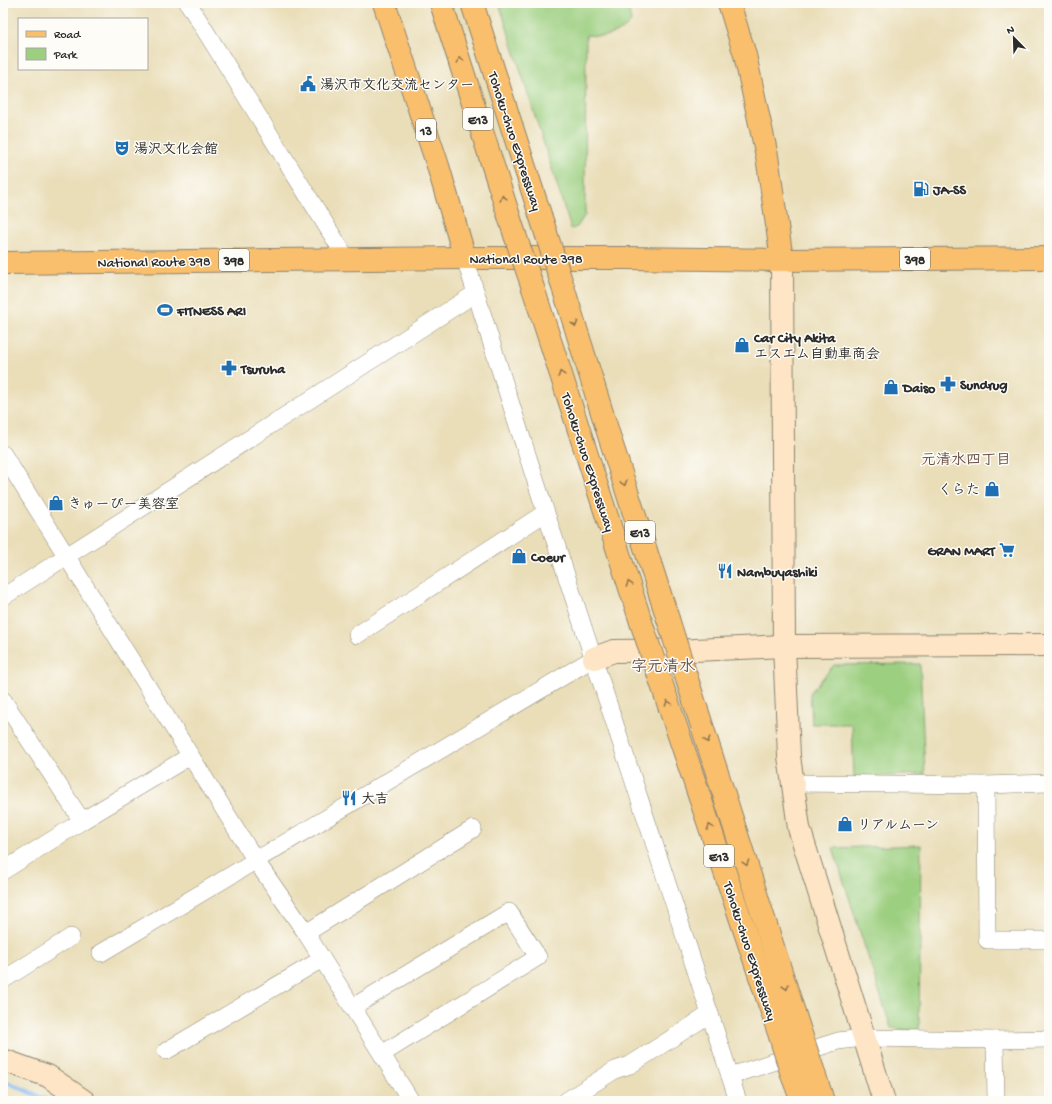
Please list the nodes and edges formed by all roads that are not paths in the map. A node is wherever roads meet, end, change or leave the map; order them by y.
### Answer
1 (188, 3) edge
2 (384, 3) edge
3 (441, 3) edge
4 (472, 3) edge
5 (729, 3) edge
6 (738, 3) edge
7 (745, 56) junction
8 (465, 258) junction
9 (1049, 258) edge
10 (347, 259) junction
11 (782, 260) junction
12 (3, 264) edge
13 (476, 293) junction
14 (3, 454) edge
15 (545, 513) junction
16 (67, 556) junction
17 (3, 597) edge
18 (357, 635) dead end
19 (784, 646) junction
20 (1049, 646) edge
21 (594, 658) junction
22 (3, 700) edge
23 (190, 756) junction
24 (793, 783) junction
25 (1049, 783) edge
26 (986, 785) junction
27 (82, 821) junction
28 (473, 829) dead end
29 (256, 861) junction
30 (3, 872) edge
31 (306, 933) junction
32 (71, 937) dead end
33 (1049, 940) edge
34 (101, 954) dead end
35 (322, 959) junction
36 (3, 980) edge
37 (354, 1007) junction
38 (710, 1014) junction
39 (790, 1033) junction
40 (864, 1038) junction
41 (1049, 1038) edge
42 (995, 1040) junction
43 (166, 1051) dead end
44 (382, 1054) junction
45 (3, 1060) edge
46 (730, 1076) junction
47 (84, 1101) edge
48 (411, 1101) edge
49 (566, 1101) edge
50 (738, 1101) edge
51 (802, 1101) edge
52 (823, 1101) edge
53 (884, 1101) edge
54 (996, 1101) edge

1 - 10 street
2 - 8 main road, 13
39 -> 3 main road, Tohoku-chuo Expressway / E13, bridge
4 -> 39 main road, Tohoku-chuo Expressway / E13, bridge
5 - 7 main road
6 - 7 main road
7 - 11 main road
8 - 10 main road, National Route 398 / 398
8 - 11 main road, National Route 398 / 398
8 - 13 street
9 - 11 main road, National Route 398 / 398
10 - 12 main road, National Route 398 / 398
11 - 19 street
13 - 15 street
13 - 16 street
14 - 16 street
15 - 18 street
15 - 21 street
16 - 17 street
16 - 23 street
19 - 20 street
19 - 21 street
19 - 24 street
21 - 29 street
21 - 38 street
22 - 27 street
23 - 27 street
23 - 29 street
24 - 26 street
24 - 40 street
25 - 26 street
26 - 33 street
27 - 30 street
28 - 31 street
29 - 31 street
29 - 34 street
31 - 35 street
32 - 36 street
35 - 37 street
35 - 43 street
37 - 44 street
37 - 44 street
38 - 46 street
38 - 49 street
39 - 51 main road, Tohoku-chuo Expressway / E13, bridge
39 - 52 main road, Tohoku-chuo Expressway / E13, bridge
40 - 42 street
40 - 46 street
40 - 53 street
41 - 42 street
42 - 54 street
44 - 48 street
45 - 47 street
46 - 50 street

